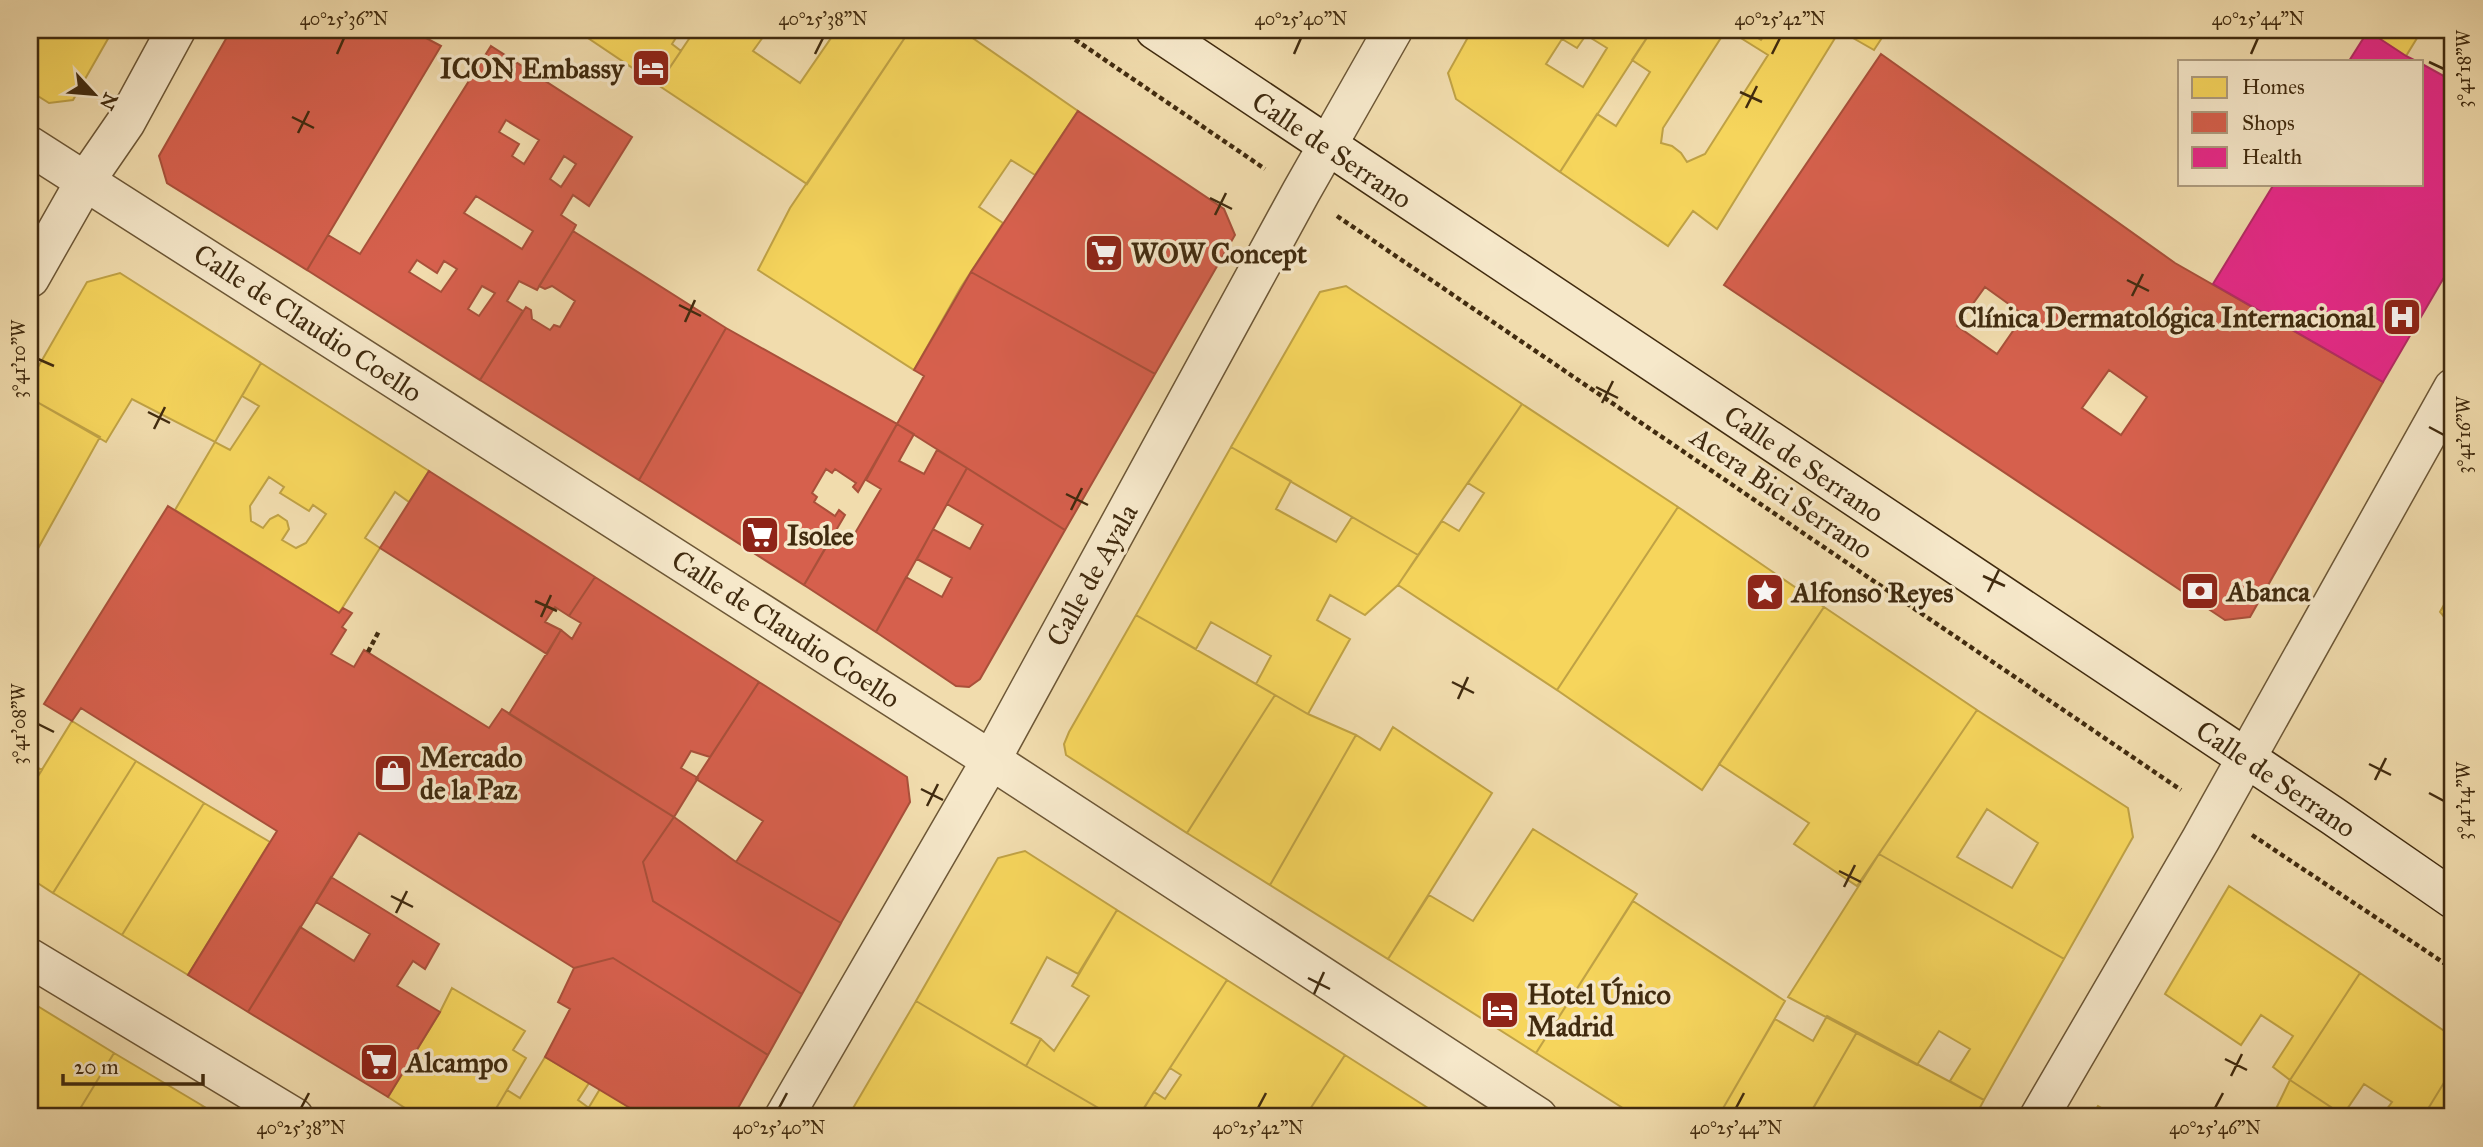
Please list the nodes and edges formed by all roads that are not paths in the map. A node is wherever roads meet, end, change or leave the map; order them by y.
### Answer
1 (176, 30) edge
2 (1155, 30) edge
3 (1393, 30) edge
4 (30, 146) edge
5 (1327, 147) junction
6 (84, 183) junction
7 (30, 278) edge
8 (2453, 388) edge
9 (991, 760) junction
10 (2246, 760) junction
11 (2453, 899) edge
12 (30, 958) edge
13 (294, 1117) edge
14 (784, 1117) edge
15 (1538, 1117) edge
16 (2039, 1117) edge

1 - 6 street
2 - 5 street, Calle de Serrano
3 - 5 street, Calle de Ayala
4 - 6 street, Calle de Claudio Coello
5 - 9 street, Calle de Ayala
5 - 10 street, Calle de Serrano
6 - 7 street
6 - 9 street, Calle de Claudio Coello
8 - 10 street
9 - 14 street, Calle de Ayala
9 - 15 street, Calle de Claudio Coello
10 - 11 street, Calle de Serrano
10 - 16 street
12 - 13 street

